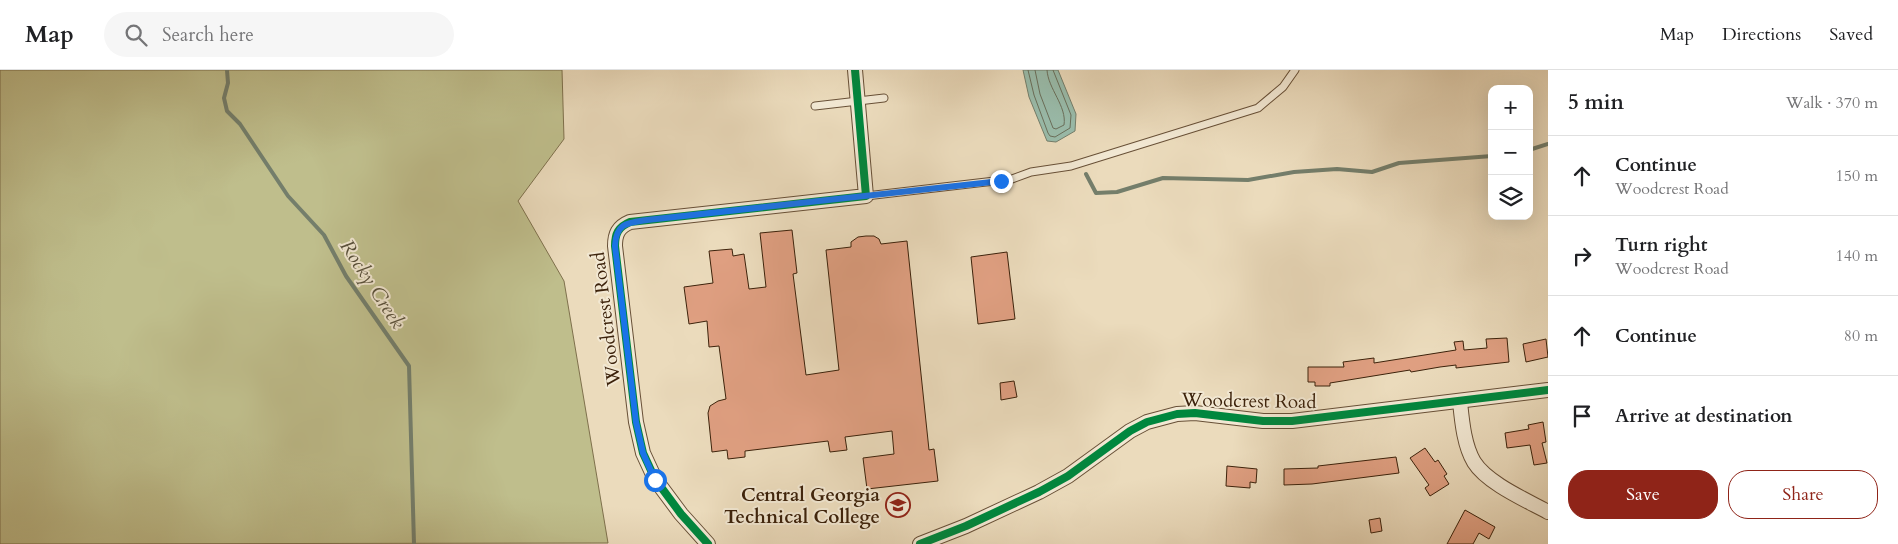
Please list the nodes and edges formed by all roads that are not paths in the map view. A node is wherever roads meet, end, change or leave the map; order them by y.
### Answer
1 (856, 70) edge
2 (1295, 70) edge
3 (884, 98) dead end
4 (858, 101) junction
5 (815, 106) dead end
6 (866, 196) junction
7 (1548, 390) edge
8 (1460, 402) junction
9 (1548, 512) edge
10 (708, 544) edge
11 (920, 544) edge

1 - 4 street
2 - 6 lane
3 - 4 lane
4 - 5 lane
4 - 6 street
6 - 10 street, Woodcrest Road
7 - 8 street, Woodcrest Road
8 - 9 street
8 - 11 street, Woodcrest Road

